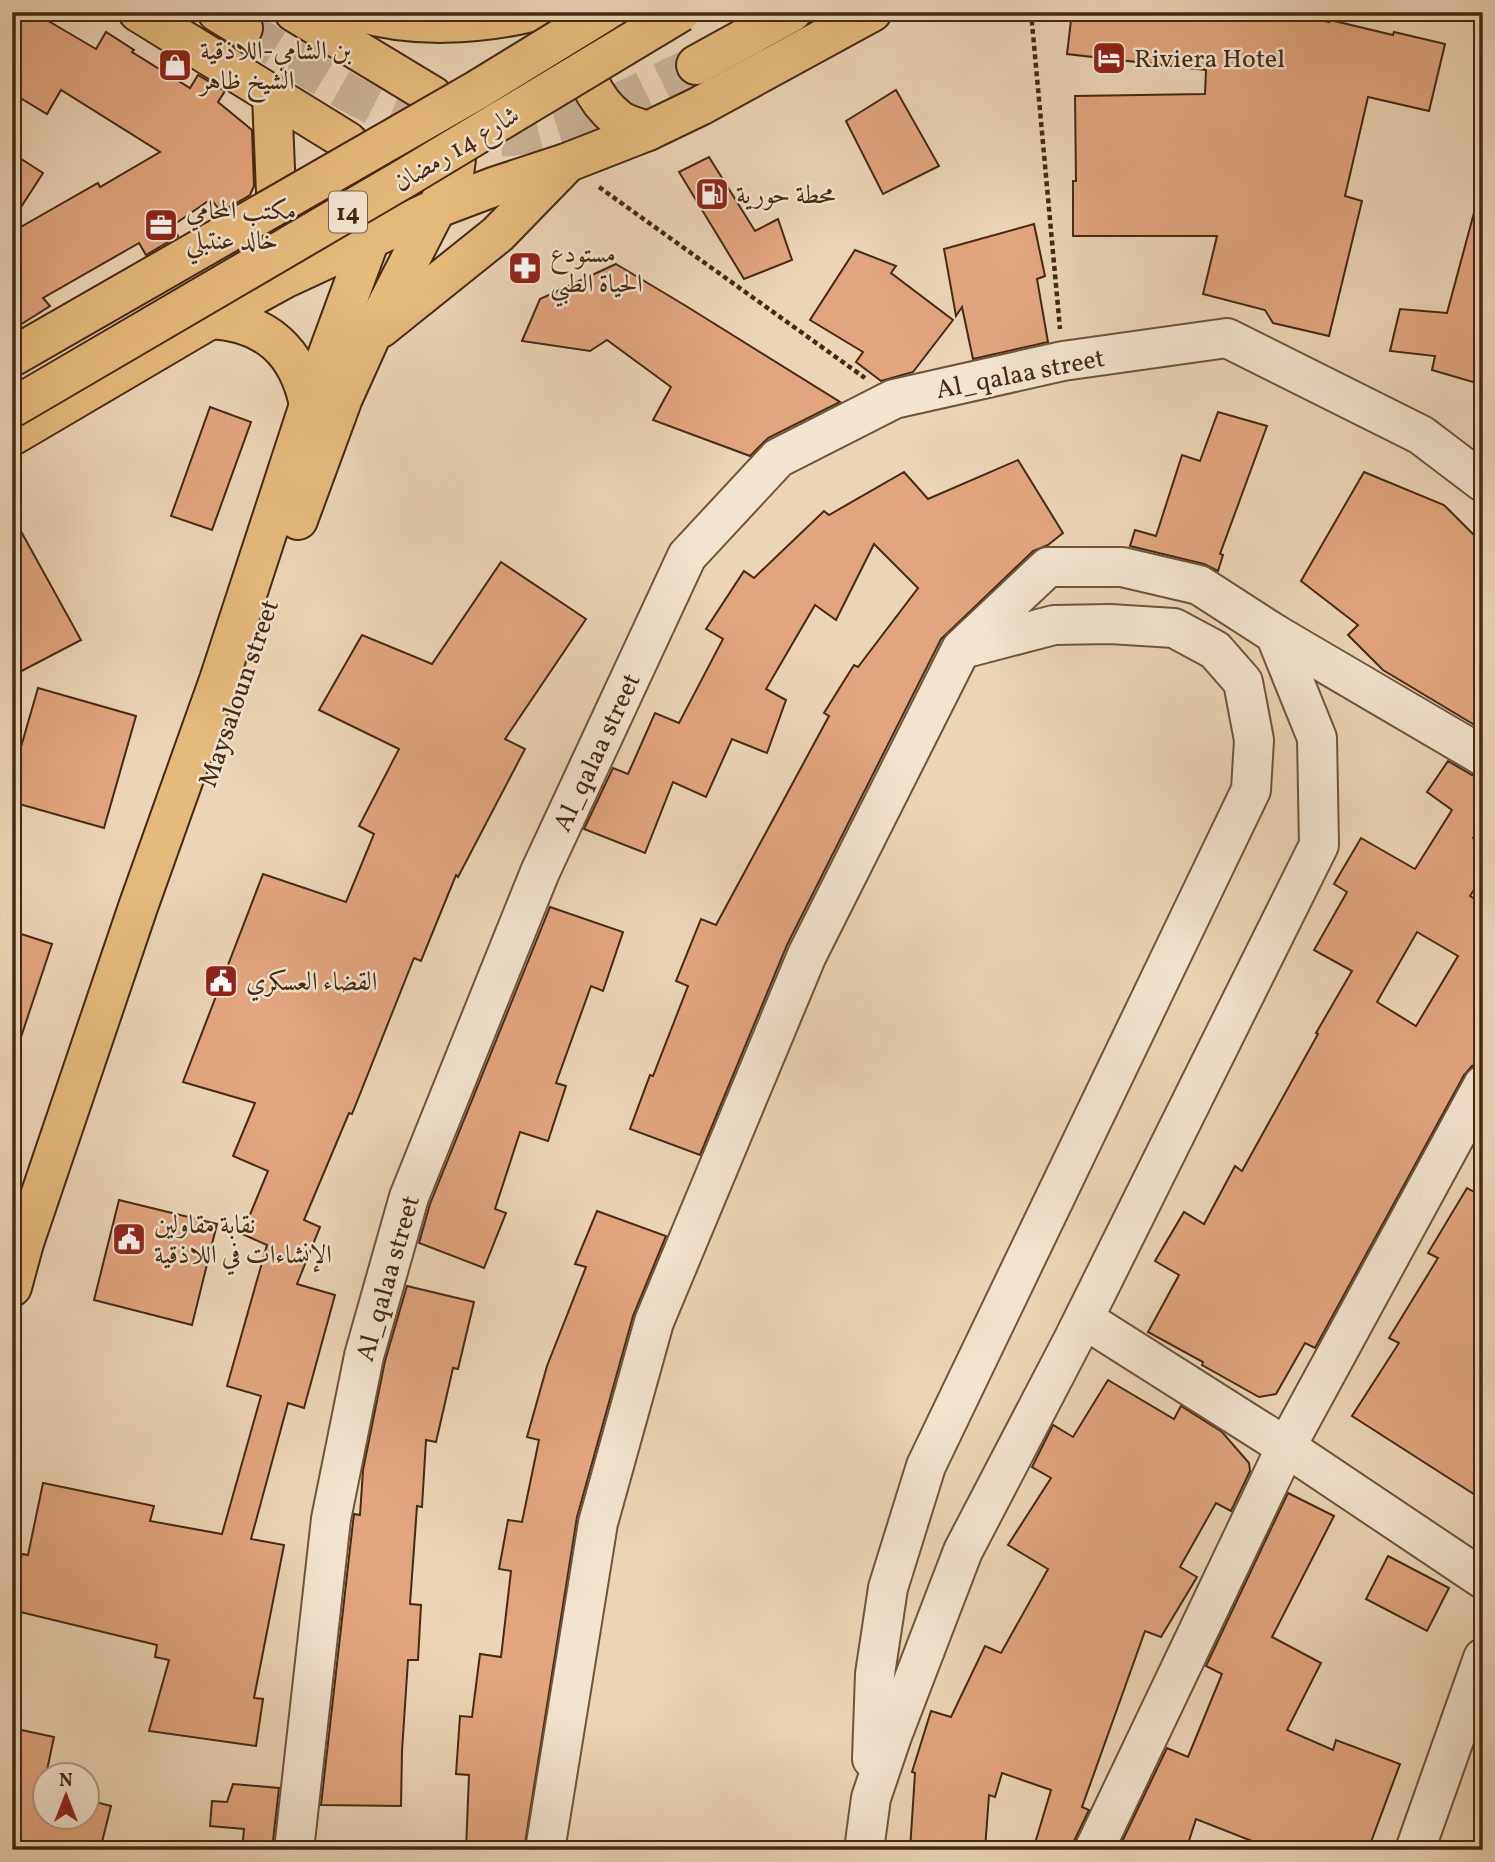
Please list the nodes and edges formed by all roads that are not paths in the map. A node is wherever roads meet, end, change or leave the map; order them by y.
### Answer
1 (138, 12) edge
2 (294, 12) edge
3 (359, 12) edge
4 (531, 12) edge
5 (579, 12) edge
6 (596, 12) edge
7 (604, 12) edge
8 (681, 12) edge
9 (792, 12) edge
10 (872, 12) edge
11 (696, 65) tunnel mouth
12 (272, 96) junction
13 (433, 96) junction
14 (648, 131) junction
15 (347, 141) junction
16 (566, 163) junction
17 (276, 192) junction
18 (435, 209) junction
19 (369, 240) junction
20 (211, 319) junction
21 (371, 336) junction
22 (12, 341) edge
23 (12, 357) edge
24 (309, 405) junction
25 (12, 408) edge
26 (12, 436) edge
27 (1483, 482) edge
28 (1275, 634) junction
29 (961, 649) junction
30 (1483, 756) edge
31 (1483, 1085) edge
32 (12, 1287) edge
33 (12, 1297) edge
34 (1084, 1319) junction
35 (1286, 1447) junction
36 (1483, 1578) edge
37 (1483, 1658) edge
38 (871, 1798) junction
39 (296, 1833) edge
40 (1418, 1848) edge
41 (545, 1850) edge
42 (864, 1850) edge
43 (1094, 1850) edge

1 - 12 main road, Maysaloun street
2 - 13 main road
3 - 4 main road
5 - 13 main road
6 - 14 main road
7 - 23 main road, شارع 14 رمضان / 14, bridge
8 - 25 main road, شارع 14 رمضان / 14, bridge
9 - 11 main road
10 - 14 main road
12 - 15 main road, Maysaloun street
12 - 17 main road
13 - 15 main road
13 - 18 main road, Maysaloun street
14 - 16 main road
15 - 17 main road
15 - 19 main road, Maysaloun street
16 - 18 main road
16 - 21 main road
17 - 22 main road
18 - 19 main road
18 - 21 main road, Maysaloun street
19 - 20 main road
19 - 24 main road, Maysaloun street
20 - 24 main road
20 - 26 main road
21 - 33 main road, Maysaloun street
24 - 32 main road, Maysaloun street
27 - 39 street, Al_qalaa street
28 - 29 street
28 - 30 street
28 - 34 street
29 - 38 street
29 - 41 street
31 - 35 street
34 - 35 street
34 - 38 street
35 - 36 street
35 - 43 street
37 - 40 street
38 - 42 street

